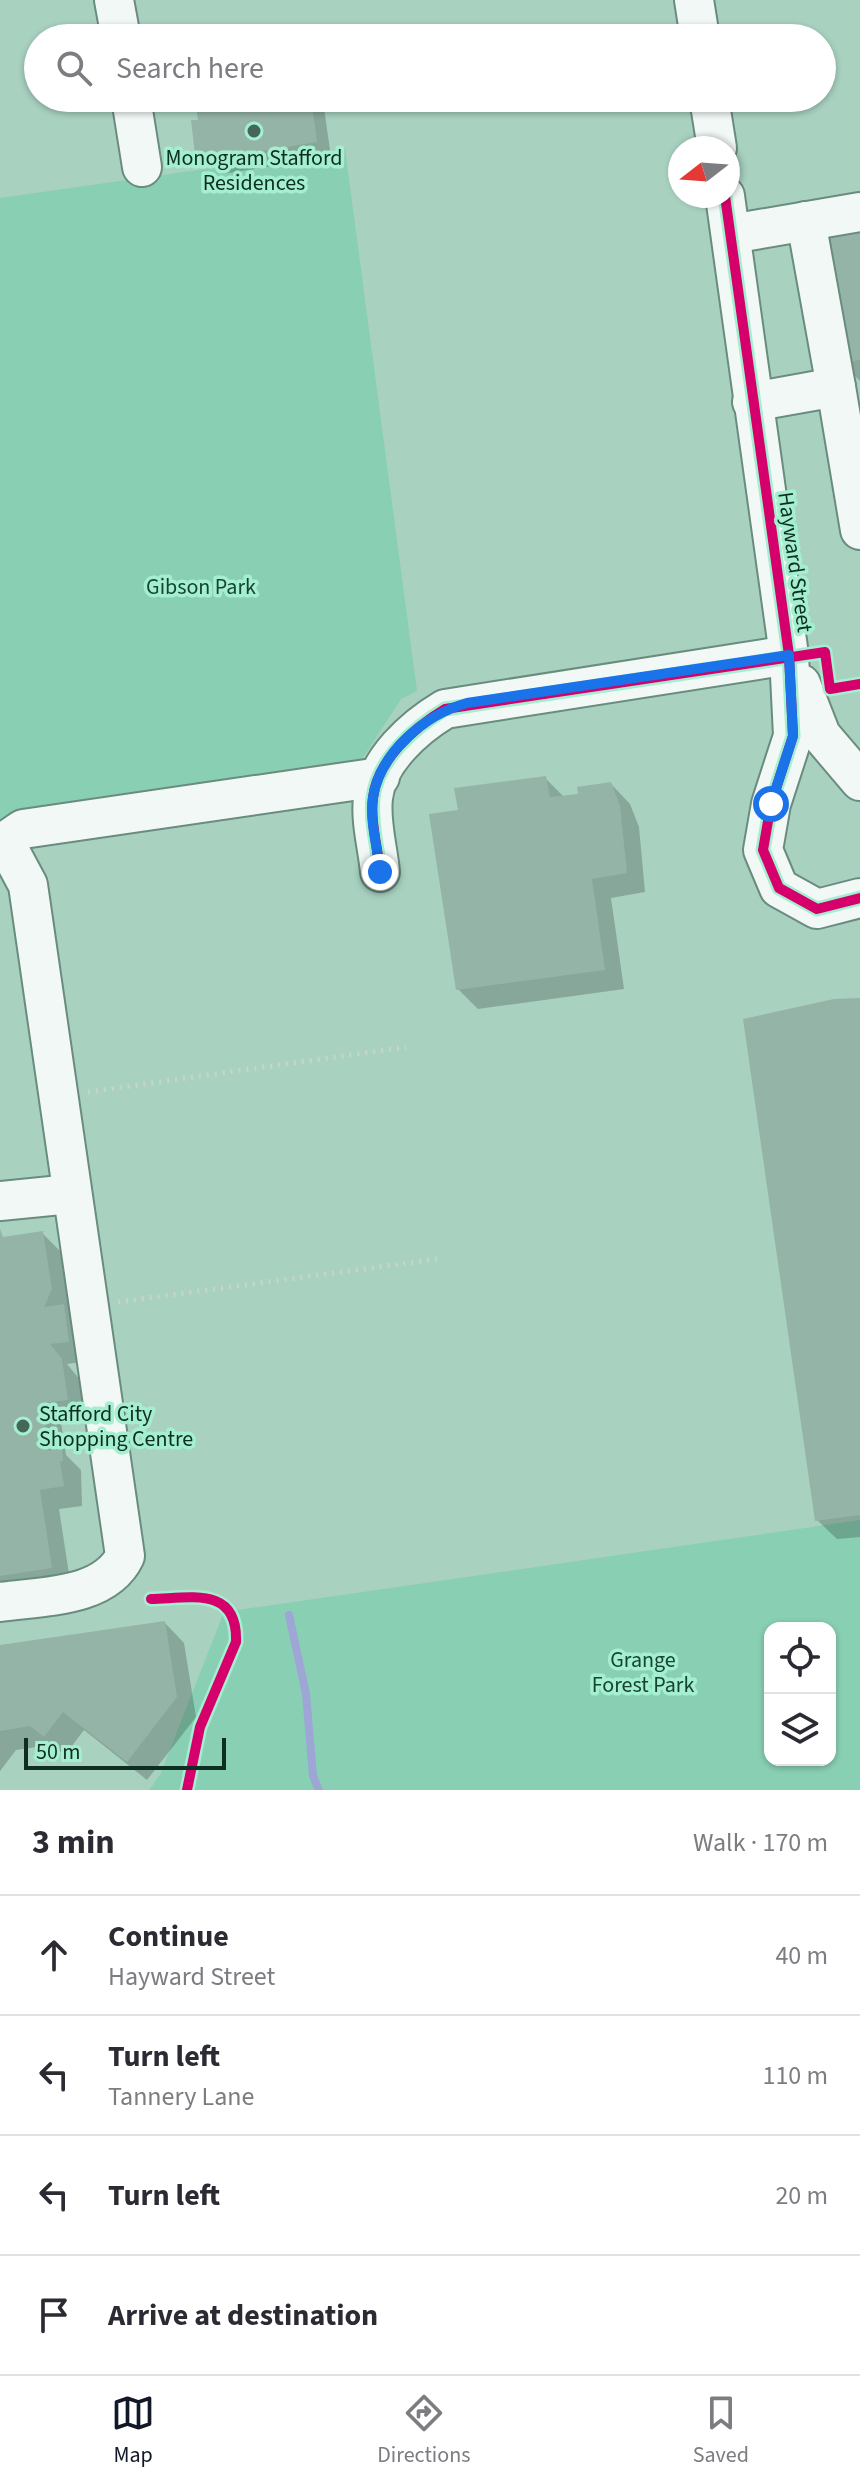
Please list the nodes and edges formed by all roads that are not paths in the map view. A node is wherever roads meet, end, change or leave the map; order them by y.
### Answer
1 (114, 0) edge
2 (694, 0) edge
3 (118, 24) edge
4 (698, 24) edge
5 (133, 112) edge
6 (711, 112) edge
7 (715, 136) edge
8 (142, 167) dead end
9 (727, 208) edge
10 (860, 212) edge
11 (806, 221) junction
12 (731, 234) junction
13 (836, 387) junction
14 (752, 402) junction
15 (860, 530) edge
16 (789, 655) junction
17 (380, 777) junction
18 (860, 781) edge
19 (0, 848) edge
20 (380, 872) dead end
21 (860, 898) edge
22 (71, 1194) junction
23 (0, 1201) edge
24 (0, 1602) edge

1 - 3 street
2 - 4 street
5 - 8 street
6 - 7 street
9 - 12 street, Hayward Street
10 - 11 street
11 - 12 street
11 - 13 street
12 - 14 street, Hayward Street
13 - 14 street
13 - 15 street
14 - 16 street, Hayward Street
16 - 17 street
16 - 18 street, Hayward Street
16 - 21 street, Hayward Street
17 - 19 street
17 - 20 street
19 - 22 street
22 - 23 street
22 - 24 street

